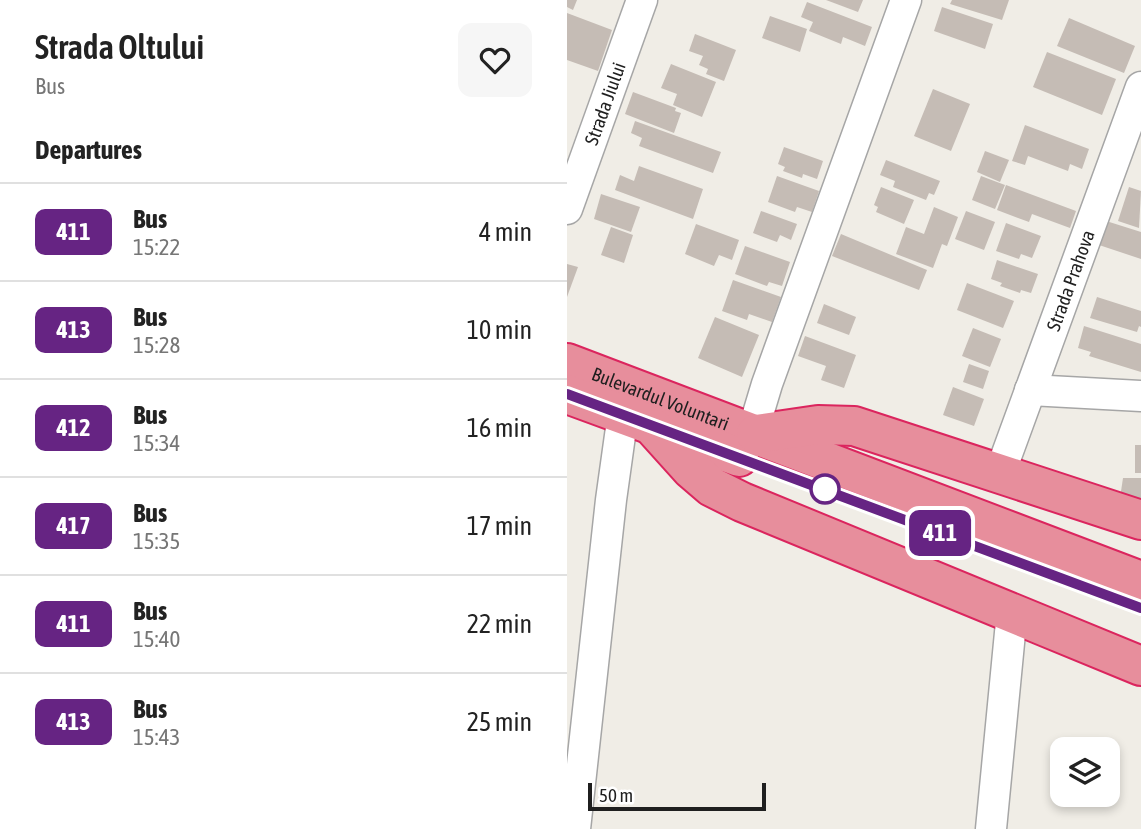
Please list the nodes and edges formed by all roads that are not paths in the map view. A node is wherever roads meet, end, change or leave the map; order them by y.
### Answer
1 (642, 0) edge
2 (906, 0) edge
3 (1141, 87) edge
4 (567, 209) edge
5 (567, 363) edge
6 (1030, 390) junction
7 (567, 394) edge
8 (1141, 396) edge
9 (637, 419) junction
10 (747, 446) junction
11 (1000, 473) junction
12 (1141, 520) edge
13 (1141, 582) edge
14 (1141, 608) edge
15 (1012, 612) junction
16 (1141, 666) edge
17 (575, 751) edge
18 (575, 829) edge
19 (991, 829) edge

1 - 4 street, Strada Jiului
2 - 10 street
3 - 6 street, Strada Prahova
5 - 10 highway, Bulevardul Voluntari
6 - 8 street
6 - 11 street, Strada Prahova
7 - 9 highway, Bulevardul Voluntari
9 - 10 highway, Bulevardul Voluntari
9 - 15 highway
9 - 17 street
10 - 11 highway
10 - 13 highway
10 - 14 highway
11 - 12 highway
15 - 16 highway
15 - 19 street
17 - 18 street

